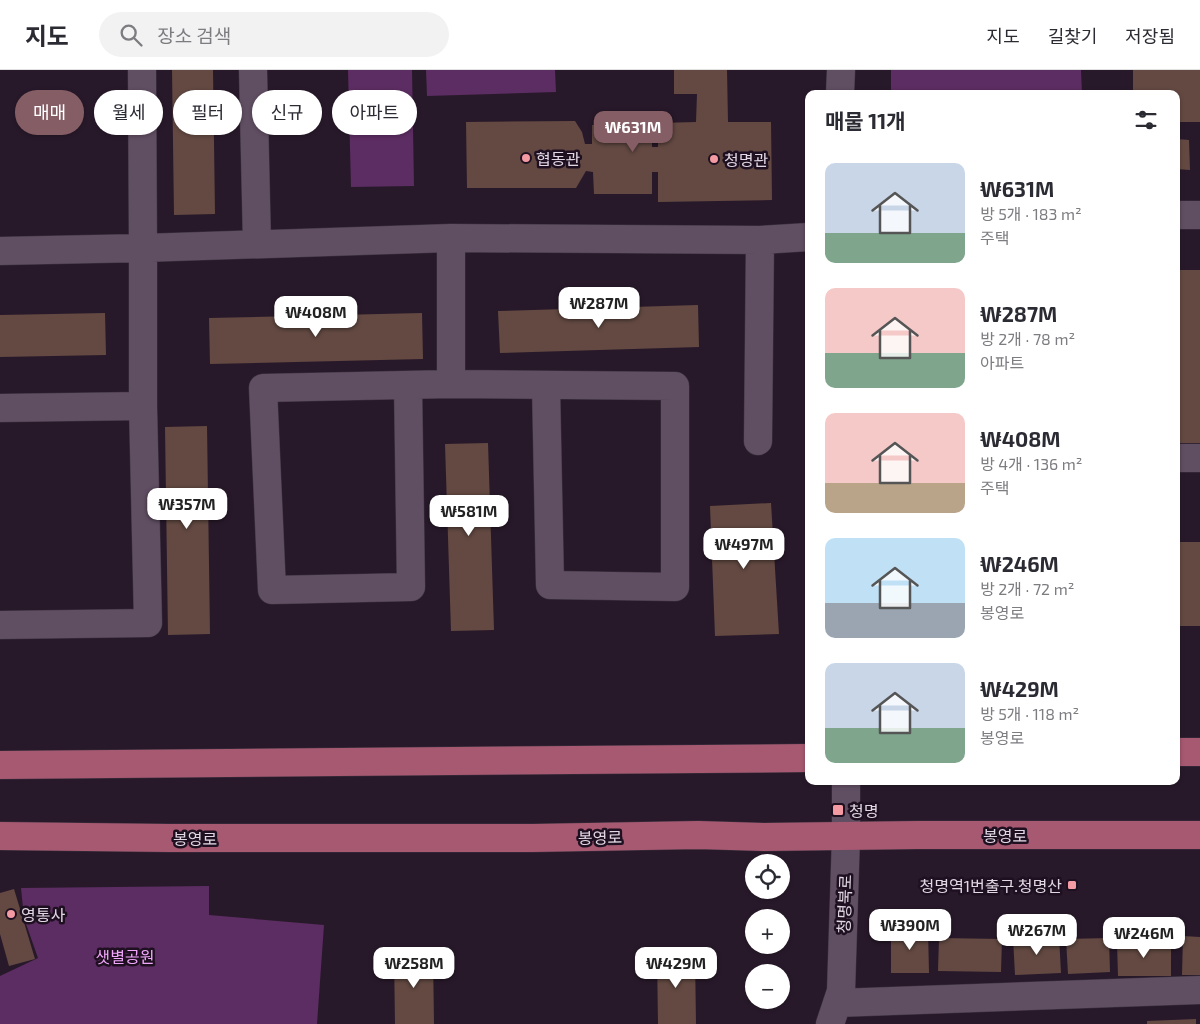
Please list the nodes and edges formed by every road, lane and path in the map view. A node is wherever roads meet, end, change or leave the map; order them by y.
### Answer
1 (142, 70) edge
2 (253, 70) edge
3 (841, 70) edge
4 (840, 90) edge
5 (1180, 215) edge
6 (1200, 215) edge
7 (805, 237) edge
8 (451, 238) junction
9 (760, 240) junction
10 (257, 244) junction
11 (143, 248) junction
12 (0, 250) edge
13 (451, 384) junction
14 (408, 385) junction
15 (546, 386) junction
16 (143, 406) junction
17 (0, 408) edge
18 (758, 441) dead end
19 (1180, 458) edge
20 (1200, 458) edge
21 (0, 625) edge
22 (1180, 752) edge
23 (1200, 752) edge
24 (805, 758) edge
25 (0, 765) edge
26 (846, 785) edge
27 (1200, 835) edge
28 (0, 836) edge
29 (846, 836) junction
30 (1200, 990) edge
31 (834, 1014) edge

1 - 11 street
2 - 10 street
3 - 4 street
5 - 6 street
7 - 9 street
8 - 9 street
8 - 10 street
8 - 13 street
9 - 18 street
10 - 11 street
11 - 12 street
11 - 16 street
13 - 14 street
13 - 15 street
14 - 14 street
15 - 15 street
16 - 17 street
16 - 21 street
19 - 20 street
22 - 23 main road
24 - 25 main road
26 - 29 street, 청명북로
27 - 29 main road, 봉영로
28 - 29 main road, 봉영로
29 - 31 street, 청명북로
30 - 31 street

